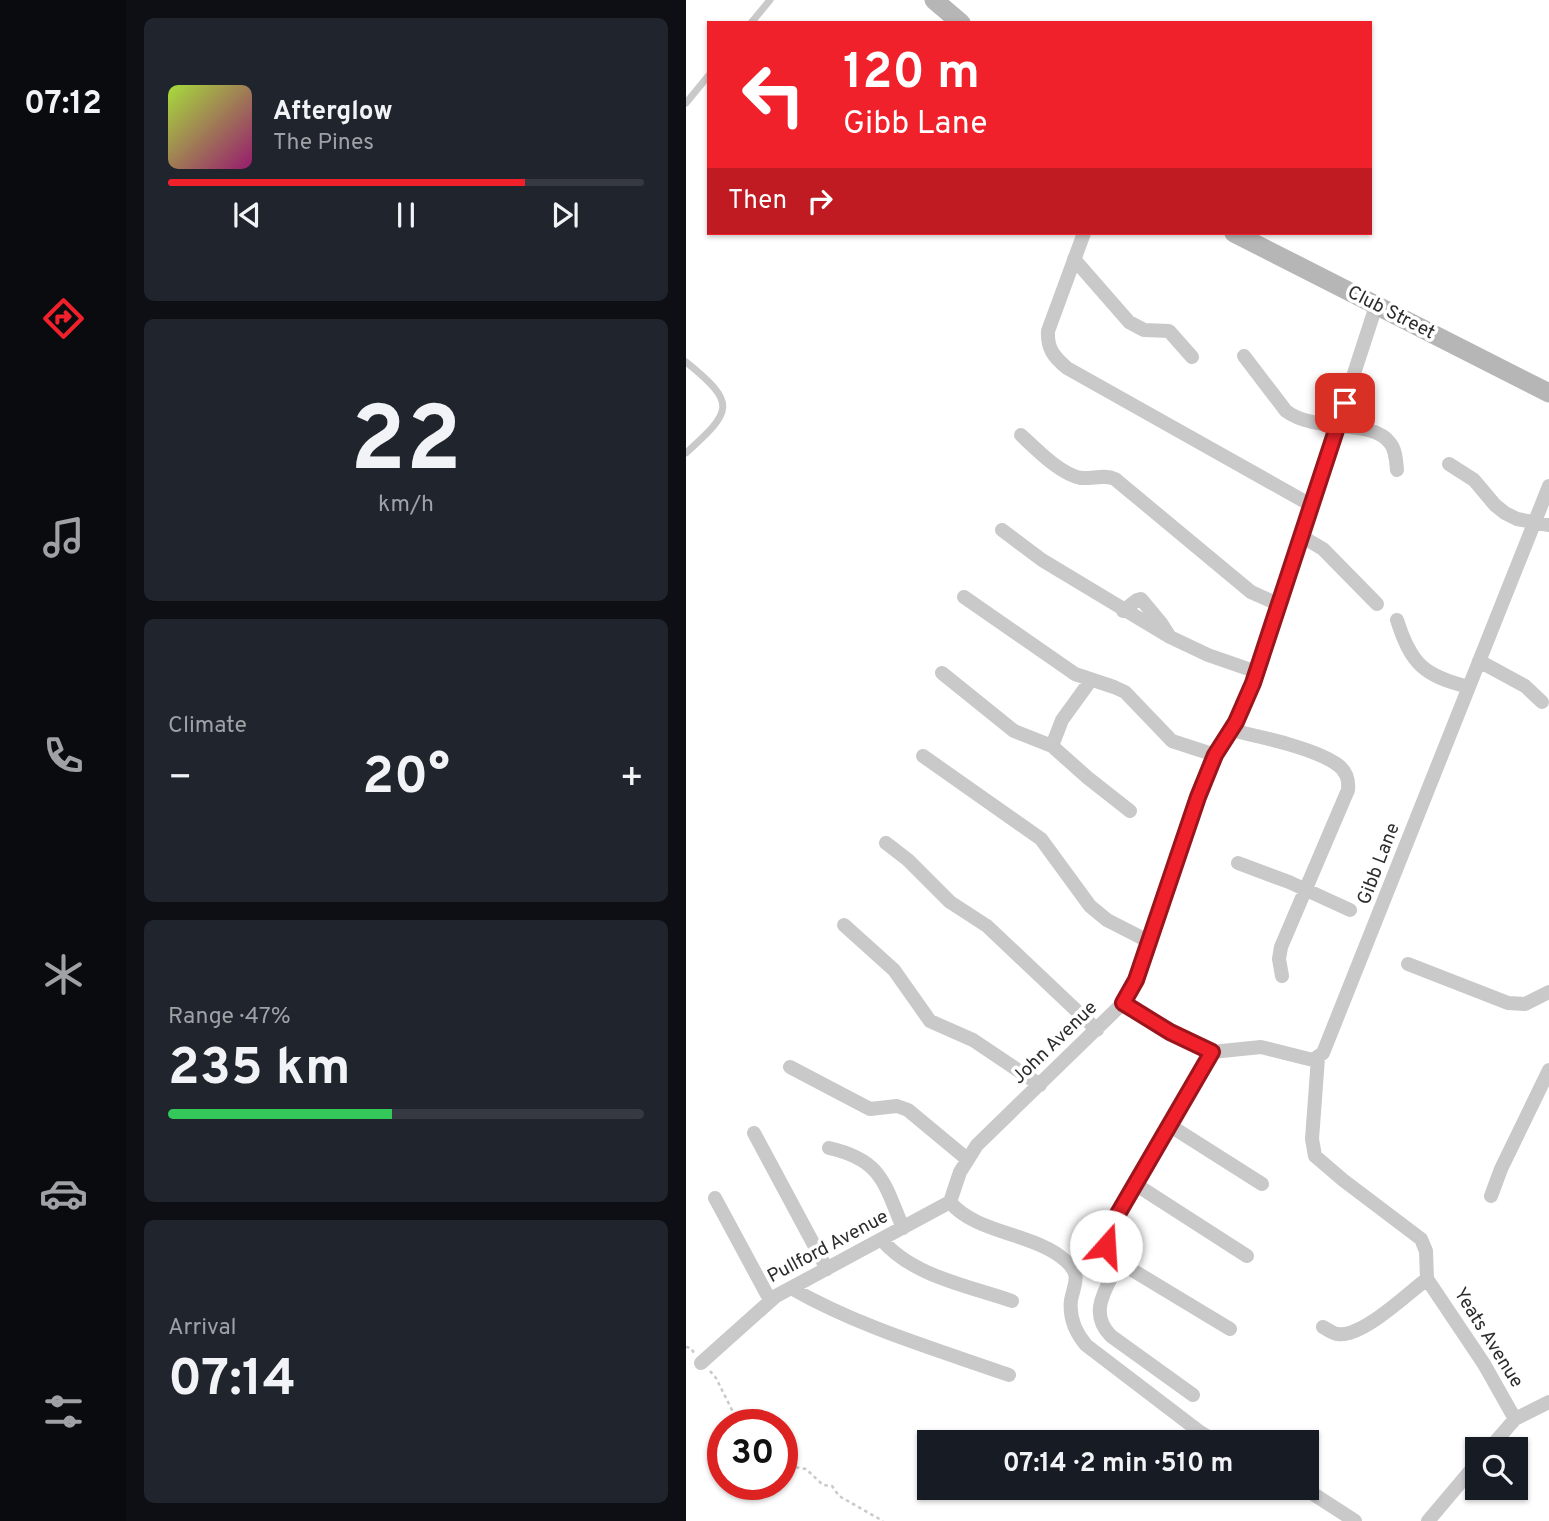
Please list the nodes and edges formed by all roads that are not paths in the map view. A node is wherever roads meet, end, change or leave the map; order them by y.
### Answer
1 (770, 0) edge
2 (933, 0) edge
3 (753, 21) edge
4 (959, 21) edge
5 (707, 77) edge
6 (686, 103) edge
7 (1083, 235) edge
8 (1238, 235) edge
9 (1074, 259) junction
10 (1376, 306) junction
11 (1244, 356) dead end
12 (1192, 358) dead end
13 (686, 362) edge
14 (1549, 393) edge
15 (1337, 427) junction
16 (1021, 435) dead end
17 (686, 453) edge
18 (1449, 464) dead end
19 (1397, 470) dead end
20 (1549, 486) edge
21 (1311, 505) junction
22 (1541, 524) edge
23 (1002, 530) dead end
24 (1301, 536) junction
25 (964, 597) dead end
26 (1377, 604) dead end
27 (1280, 605) junction
28 (1397, 620) dead end
29 (1479, 661) junction
30 (1257, 672) junction
31 (942, 673) dead end
32 (1091, 680) junction
33 (1469, 687) junction
34 (1542, 702) dead end
35 (1231, 730) junction
36 (1052, 746) junction
37 (923, 755) dead end
38 (1215, 755) junction
39 (1130, 811) dead end
40 (886, 843) dead end
41 (1238, 863) dead end
42 (1305, 892) junction
43 (1350, 910) dead end
44 (844, 925) dead end
45 (1150, 942) junction
46 (1408, 964) dead end
47 (1282, 976) dead end
48 (1549, 992) edge
49 (1123, 1003) junction
50 (1097, 1030) junction
51 (1212, 1052) junction
52 (1318, 1058) junction
53 (790, 1067) dead end
54 (1549, 1070) edge
55 (1040, 1084) junction
56 (1169, 1125) junction
57 (754, 1133) dead end
58 (829, 1148) dead end
59 (967, 1160) junction
60 (1135, 1184) junction
61 (1262, 1184) dead end
62 (1491, 1196) dead end
63 (715, 1198) dead end
64 (950, 1202) junction
65 (903, 1228) junction
66 (882, 1240) junction
67 (1247, 1256) dead end
68 (1119, 1262) junction
69 (827, 1269) junction
70 (1427, 1279) junction
71 (791, 1288) junction
72 (770, 1300) junction
73 (1012, 1301) dead end
74 (1323, 1327) dead end
75 (1230, 1329) dead end
76 (701, 1363) road end
77 (1009, 1375) dead end
78 (1194, 1395) dead end
79 (1549, 1402) edge
80 (1515, 1419) junction
81 (1197, 1430) edge
82 (1499, 1437) edge
83 (1465, 1477) edge
84 (1319, 1498) edge
85 (1355, 1521) edge
86 (1428, 1521) edge

1 - 3 lane
2 - 4 main road
5 - 6 lane
7 - 9 street
8 - 10 main road, Club Street
9 - 12 street
9 - 21 street
10 - 14 main road, Club Street
10 - 15 street, John Avenue
11 - 15 street
13 - 17 lane
15 - 19 street
15 - 21 street, John Avenue
16 - 27 street
18 - 22 street
20 - 22 street, Gibb Lane
21 - 24 street, John Avenue
22 - 29 street, Gibb Lane
23 - 30 street
24 - 26 street
24 - 27 street, John Avenue
25 - 32 street
27 - 30 street, John Avenue
28 - 33 street
29 - 33 street, Gibb Lane
29 - 34 street
30 - 35 street, John Avenue
31 - 36 street
32 - 36 street
32 - 38 street
33 - 52 street, Gibb Lane
35 - 38 street, John Avenue
35 - 42 street
36 - 39 street
37 - 45 street
38 - 45 street, John Avenue
40 - 50 street
41 - 42 street
42 - 43 street
42 - 47 street
44 - 55 street
45 - 49 street, John Avenue
46 - 48 street
49 - 50 street, John Avenue
49 - 51 street
50 - 55 street, John Avenue
51 - 52 street
51 - 56 street
52 - 70 street, Yeats Avenue
53 - 59 street
54 - 62 street
55 - 59 street, John Avenue
56 - 60 street
56 - 61 street
57 - 69 street
58 - 65 street
59 - 64 street, John Avenue
60 - 67 street
60 - 68 street
63 - 72 street
64 - 65 street, Pullford Avenue
64 - 81 street
65 - 66 street, Pullford Avenue
66 - 69 street, Pullford Avenue
66 - 73 street
68 - 75 street
68 - 78 street
69 - 71 street, Pullford Avenue
70 - 74 street, Yeats Avenue
70 - 80 street, Yeats Avenue
71 - 72 street, Pullford Avenue
71 - 77 street
72 - 76 street, Pullford Avenue
79 - 80 street
80 - 82 street
83 - 86 street
84 - 85 street

